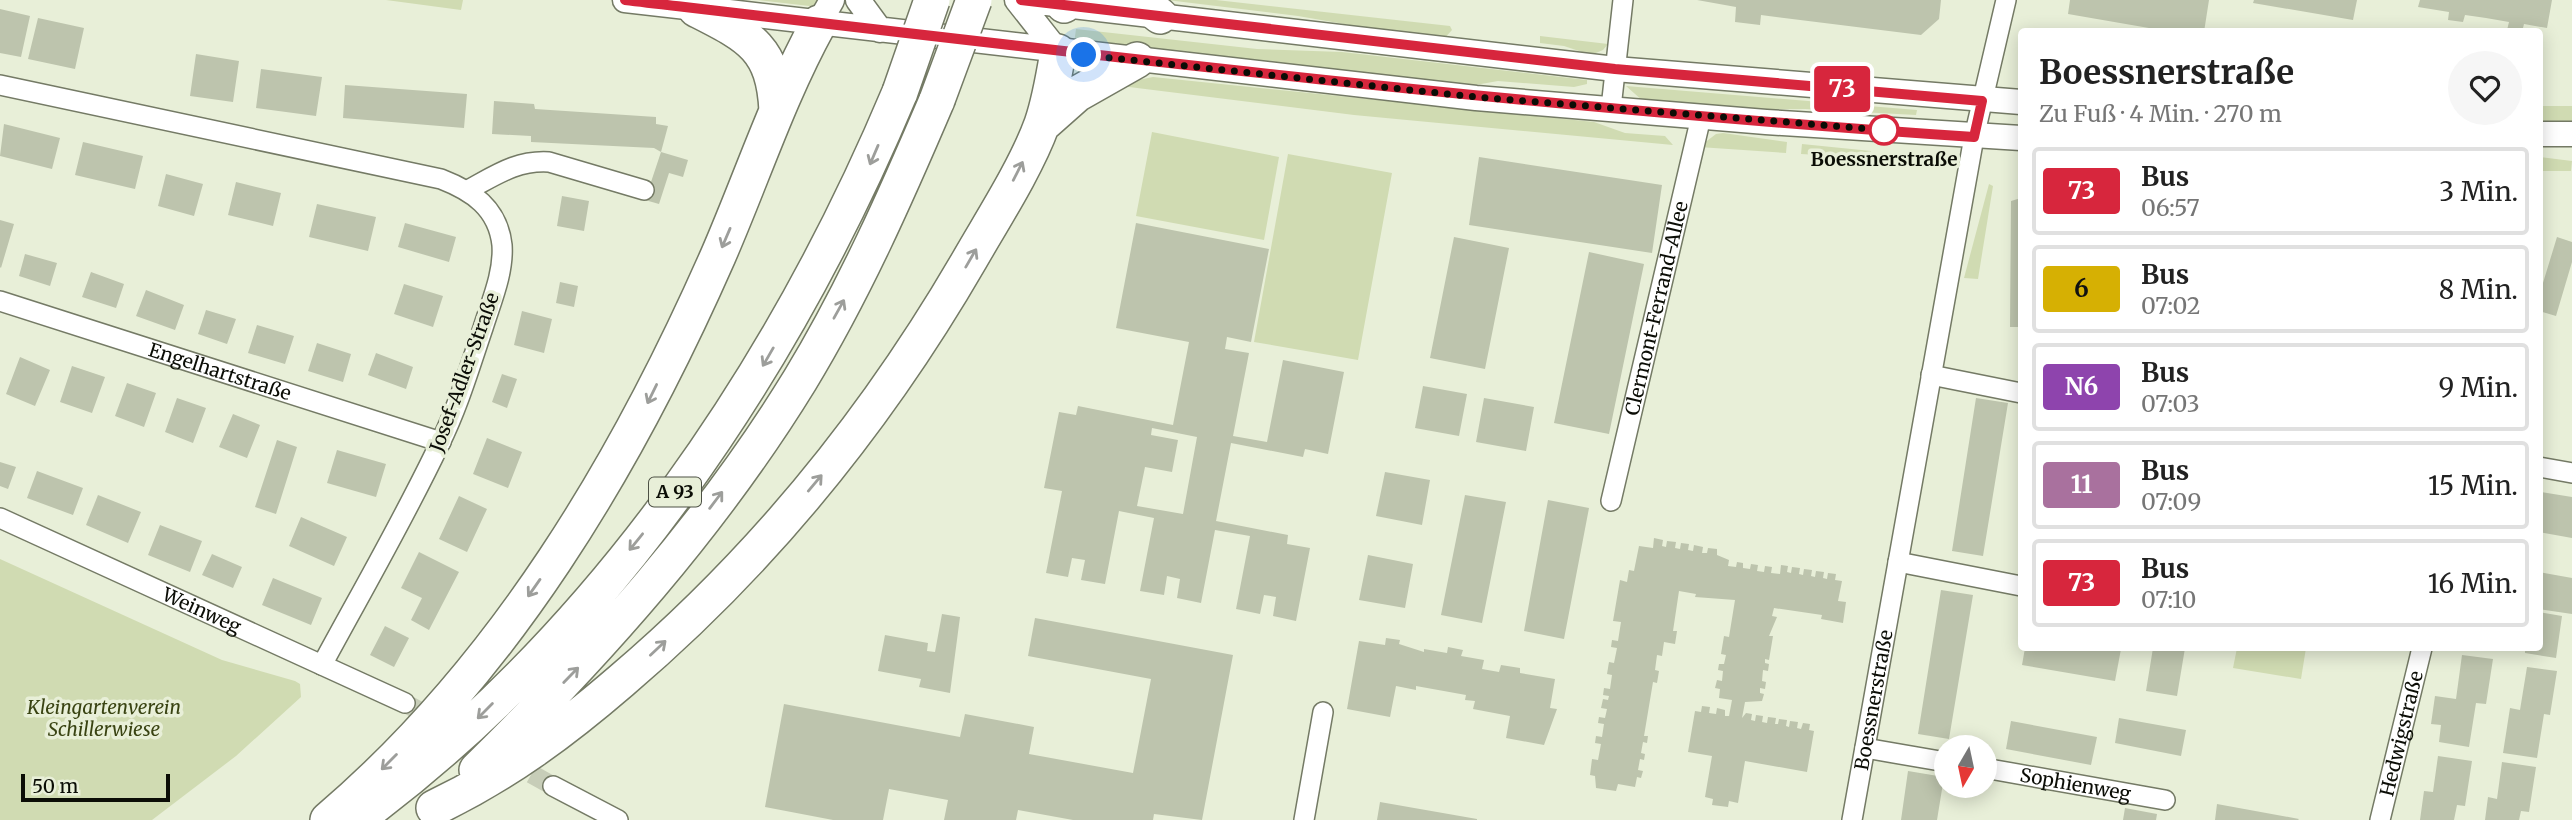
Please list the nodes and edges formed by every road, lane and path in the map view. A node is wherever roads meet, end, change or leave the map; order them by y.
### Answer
1 (625, 0) edge
2 (858, 0) edge
3 (932, 0) edge
4 (974, 0) edge
5 (1019, 0) edge
6 (1623, 0) edge
7 (2006, 0) edge
8 (1064, 2) edge
9 (1150, 8) edge
10 (696, 9) junction
11 (825, 12) edge
12 (880, 30) junction
13 (1058, 52) junction
14 (1137, 60) junction
15 (1615, 69) junction
16 (0, 85) edge
17 (1982, 101) junction
18 (2018, 102) edge
19 (1611, 108) junction
20 (777, 111) junction
21 (1701, 117) junction
22 (1042, 125) junction
23 (2543, 134) edge
24 (2572, 134) edge
25 (1974, 137) junction
26 (2018, 138) edge
27 (468, 190) junction
28 (644, 190) dead end
29 (0, 301) edge
30 (1931, 376) junction
31 (2018, 392) edge
32 (441, 442) junction
33 (2543, 468) edge
34 (2572, 473) edge
35 (1611, 501) dead end
36 (0, 518) edge
37 (1898, 562) junction
38 (2018, 585) edge
39 (2421, 651) edge
40 (322, 665) junction
41 (405, 703) tunnel mouth
42 (1323, 712) dead end
43 (1865, 748) junction
44 (1934, 760) edge
45 (1997, 770) edge
46 (553, 786) tunnel mouth
47 (2165, 800) dead end
48 (426, 814) edge
49 (328, 820) edge
50 (356, 820) edge
51 (618, 820) edge
52 (1304, 820) edge
53 (1852, 820) edge
54 (2381, 820) edge

1 - 10 street
2 - 12 street
3 -> 50 highway, A 93, bridge
48 -> 4 highway, A 93, bridge
5 - 8 street
5 - 13 street
6 - 15 street
7 - 17 street, Boessnerstraße
8 - 9 street
8 - 13 street
9 - 15 street
10 - 11 street
10 - 20 highway
11 - 12 street
11 - 20 highway
12 - 13 street
13 - 14 street
13 - 22 highway
14 - 19 street
14 - 22 highway
15 - 17 street
15 - 19 street
16 - 27 street, Josef-Adler-Straße
17 - 18 street
17 - 25 street, Boessnerstraße
19 - 21 street
20 -> 49 highway
21 - 25 street
21 - 35 street, Clermont-Ferrand-Allee
48 -> 22 highway
23 - 24 street
25 - 26 street
25 - 30 street, Boessnerstraße
27 - 28 street
27 - 32 street, Josef-Adler-Straße
29 - 32 street, Engelhartstraße
30 - 31 street
30 - 37 street, Boessnerstraße
32 - 40 street, Josef-Adler-Straße
33 - 34 street
36 - 40 street, Weinweg
37 - 38 street
37 - 43 street, Boessnerstraße
39 - 54 street, Hedwigstraße
40 - 41 street, Weinweg
42 - 52 street
43 - 44 street
43 - 53 street, Boessnerstraße
45 - 47 street, Sophienweg
46 - 51 street

